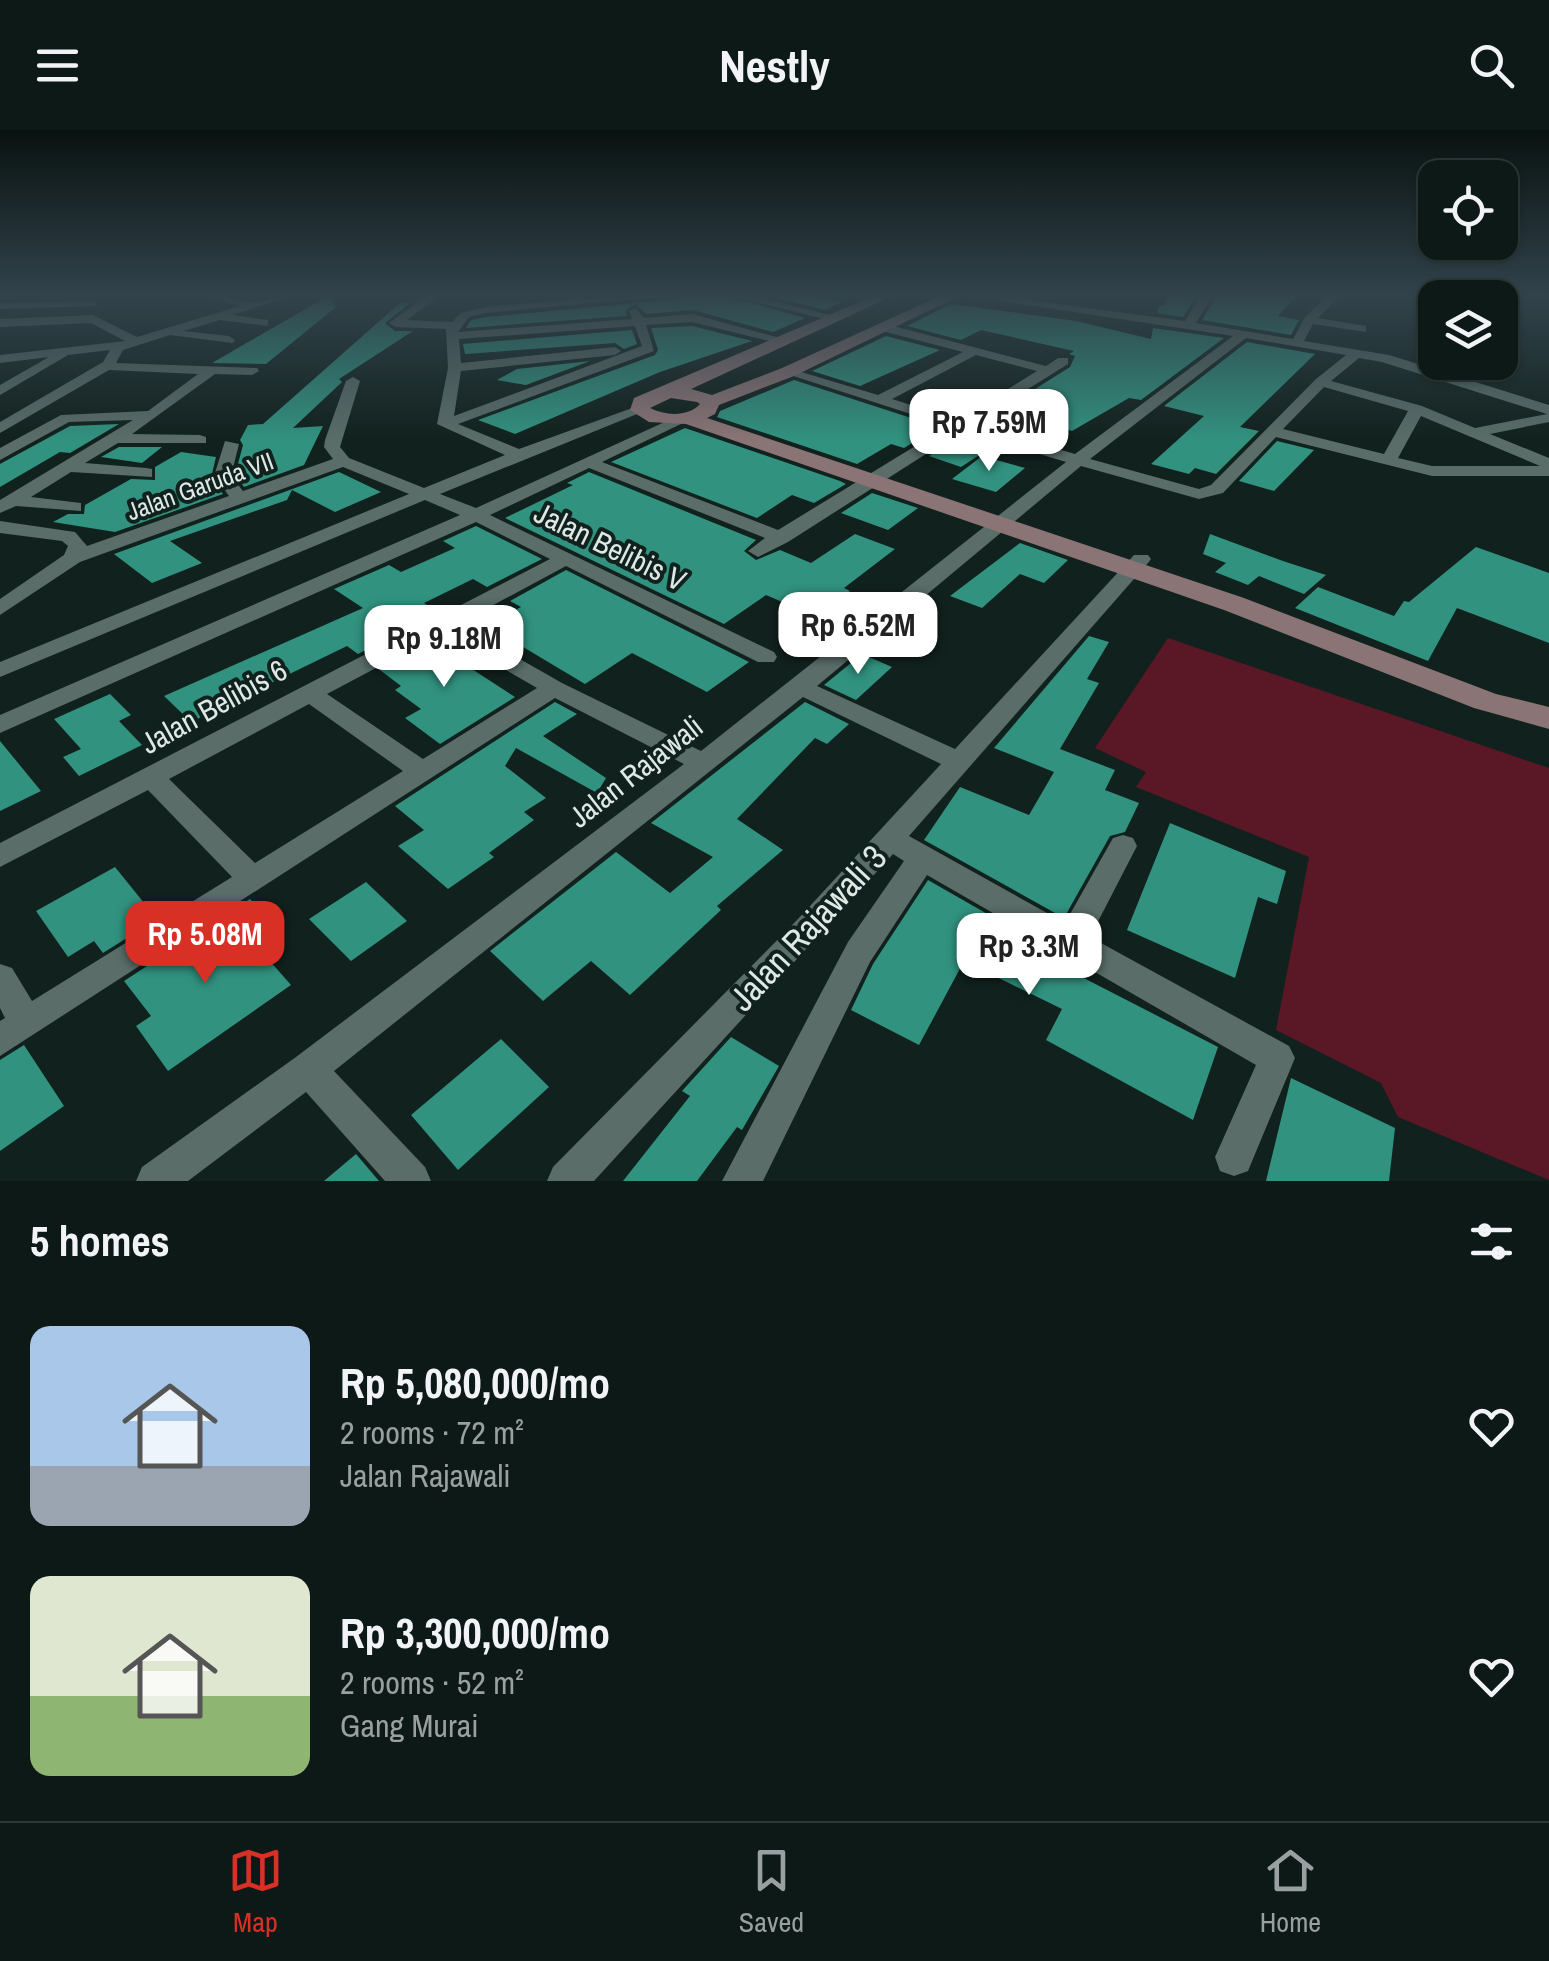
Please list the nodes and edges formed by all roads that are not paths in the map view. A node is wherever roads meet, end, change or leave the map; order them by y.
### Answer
1 (126, 344) edge
2 (453, 344) edge
3 (647, 344) edge
4 (775, 344) edge
5 (850, 344) edge
6 (946, 344) edge
7 (1231, 344) edge
8 (1308, 344) edge
9 (118, 347) junction
10 (649, 348) junction
11 (70, 350) junction
12 (975, 352) junction
13 (1357, 353) junction
14 (0, 359) edge
15 (1063, 361) dead end
16 (108, 364) junction
17 (454, 368) junction
18 (1047, 370) junction
19 (211, 371) junction
20 (252, 371) dead end
21 (788, 372) junction
22 (353, 381) dead end
23 (1321, 382) junction
24 (0, 391) edge
25 (670, 392) junction
26 (878, 400) junction
27 (0, 405) edge
28 (40, 405) junction
29 (1417, 409) junction
30 (640, 410) junction
31 (1549, 410) edge
32 (696, 412) junction
33 (152, 415) junction
34 (1549, 418) edge
35 (445, 424) junction
36 (959, 425) junction
37 (0, 428) edge
38 (1271, 432) junction
39 (1477, 432) junction
40 (116, 438) junction
41 (200, 440) dead end
42 (231, 444) dead end
43 (0, 455) edge
44 (519, 456) junction
45 (343, 460) junction
46 (1077, 461) junction
47 (1388, 461) junction
48 (588, 462) junction
49 (70, 467) junction
50 (1549, 468) edge
51 (146, 472) dead end
52 (877, 475) junction
53 (426, 494) junction
54 (240, 498) junction
55 (7, 504) edge
56 (75, 507) dead end
57 (476, 515) junction
58 (1006, 520) junction
59 (0, 527) edge
60 (781, 538) junction
61 (758, 551) dead end
62 (74, 558) junction
63 (565, 558) junction
64 (1137, 565) junction
65 (0, 610) edge
66 (441, 623) junction
67 (766, 658) dead end
68 (0, 670) edge
69 (801, 687) junction
70 (554, 688) junction
71 (308, 692) junction
72 (1549, 718) edge
73 (0, 725) edge
74 (702, 762) junction
75 (959, 762) junction
76 (422, 772) junction
77 (152, 778) junction
78 (890, 838) junction
79 (1123, 846) dead end
80 (0, 856) edge
81 (922, 858) junction
82 (253, 879) junction
83 (1072, 940) junction
84 (0, 978) edge
85 (13, 1032) edge
86 (309, 1069) junction
87 (1234, 1158) dead end
88 (156, 1181) edge
89 (410, 1181) edge
90 (567, 1181) edge
91 (742, 1181) edge

1 - 9 street
2 - 17 street
3 - 10 street
4 - 25 street
5 - 21 street
6 - 12 street
7 - 46 street, Jalan Rajawali
8 - 13 street
9 - 11 street
9 - 16 street
10 - 17 street
10 - 35 street
11 - 14 street
11 - 24 street
12 - 18 street
12 - 26 street
13 - 23 street
13 - 31 street
15 - 18 street
16 - 19 street
16 - 28 street
17 - 35 street
18 - 36 street
19 - 20 street
19 - 33 street
21 - 26 street
21 - 32 street
22 - 45 street
23 - 29 street
23 - 38 street
25 - 30 street
25 - 32 street
26 - 36 street
27 - 28 street
28 - 37 street
29 - 39 street
29 - 47 street
30 - 32 street
30 - 44 street
32 - 48 street
32 - 52 street
33 - 40 street
33 - 43 street
34 - 39 street
35 - 44 street
36 - 46 street
36 - 52 street
38 - 46 street
38 - 47 street
39 - 50 street
40 - 41 street
40 - 49 street
42 - 54 street
44 - 53 street
45 - 53 street, Jalan Belibis V
45 - 54 street, Jalan Garuda VII
46 - 58 street, Jalan Rajawali
47 - 50 street
48 - 57 street
48 - 60 street
49 - 51 street
49 - 55 street
52 - 58 street
52 - 60 street
53 - 57 street, Jalan Belibis V
53 - 68 street
54 - 62 street, Jalan Garuda VII
55 - 56 street
57 - 63 street, Jalan Belibis V
57 - 73 street
58 - 64 street
58 - 69 street, Jalan Rajawali
59 - 62 street
60 - 61 street
62 - 65 street, Jalan Garuda VII
63 - 66 street, Jalan Belibis 6
63 - 67 street, Jalan Belibis V
64 - 72 street
64 - 75 street
66 - 70 street
66 - 71 street, Jalan Belibis 6
69 - 74 street, Jalan Rajawali
69 - 75 street
70 - 74 street
70 - 76 street
71 - 76 street
71 - 77 street, Jalan Belibis 6
74 - 86 street, Jalan Rajawali
75 - 78 street
76 - 82 street
77 - 80 street, Jalan Belibis 6
77 - 82 street
78 - 81 street, Jalan Rajawali 3
78 - 90 street, Jalan Rajawali 3
79 - 83 street
81 - 83 street
81 - 91 street, Jalan Rajawali 3
82 - 85 street
83 - 87 street
84 - 85 street
86 - 88 street, Jalan Rajawali
86 - 89 street

